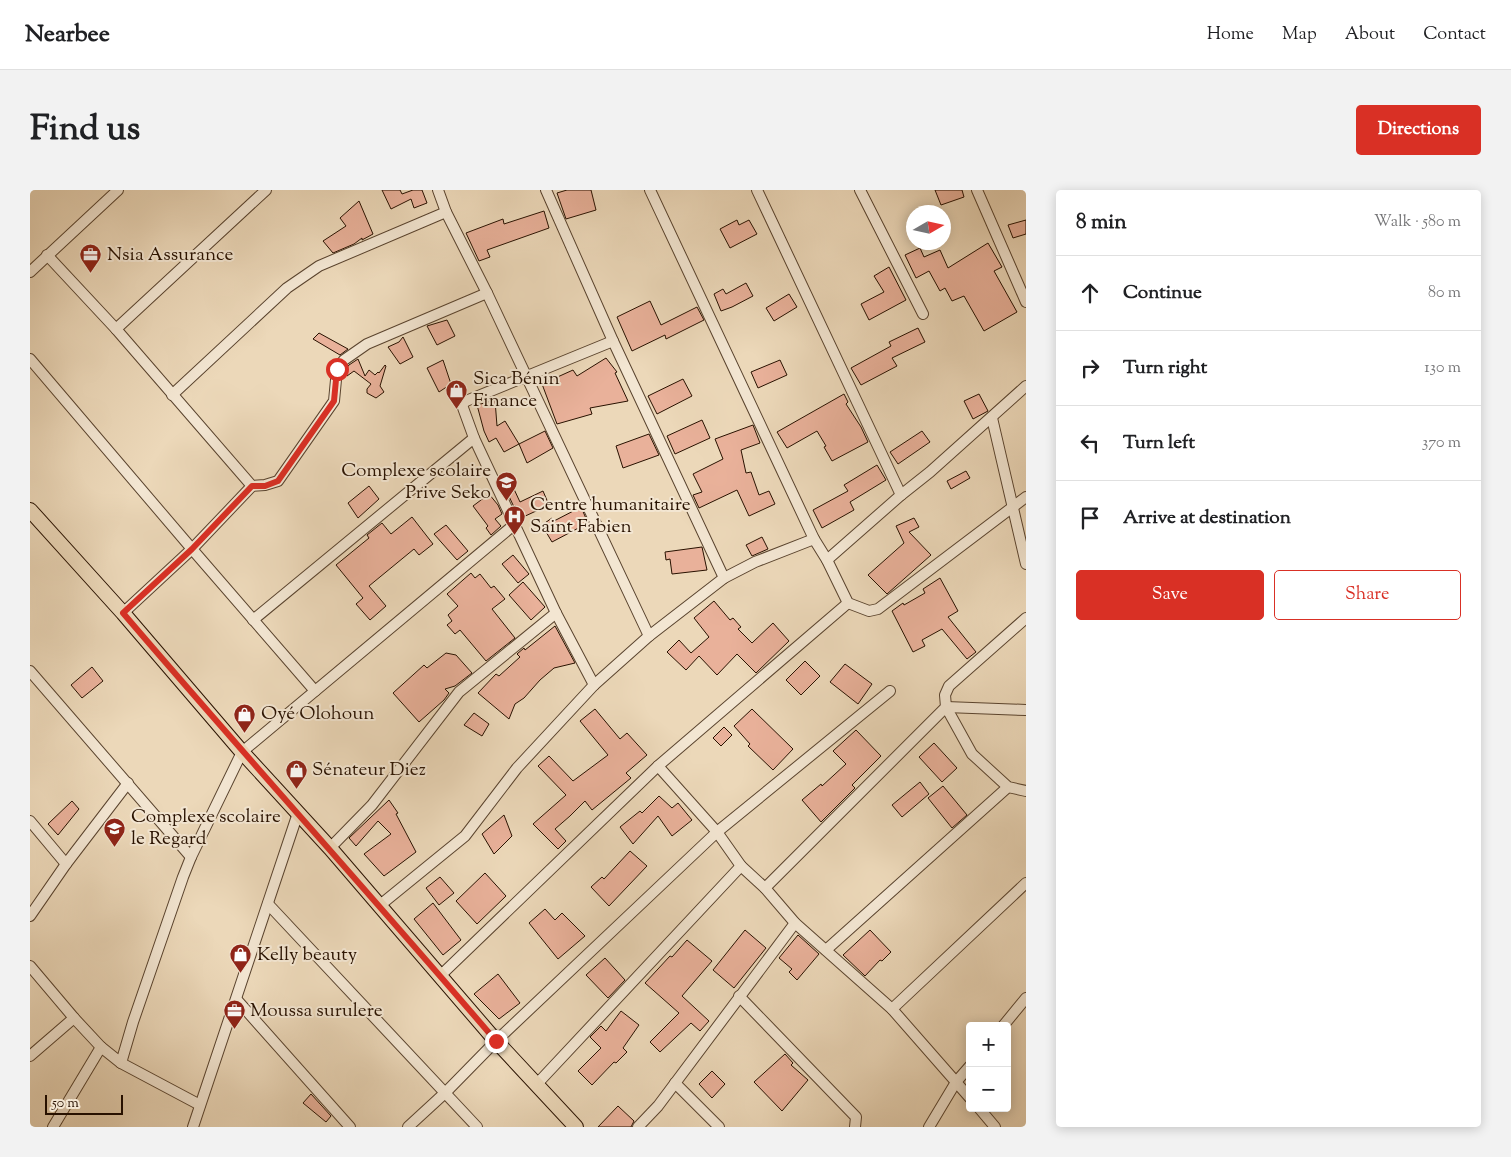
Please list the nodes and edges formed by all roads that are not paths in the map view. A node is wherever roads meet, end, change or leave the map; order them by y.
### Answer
1 (118, 190) edge
2 (266, 190) edge
3 (438, 190) edge
4 (546, 190) edge
5 (650, 190) edge
6 (757, 190) edge
7 (860, 190) edge
8 (977, 190) edge
9 (446, 212) junction
10 (47, 255) junction
11 (30, 272) edge
12 (487, 293) junction
13 (1026, 302) edge
14 (923, 314) dead end
15 (116, 329) junction
16 (613, 342) junction
17 (30, 359) edge
18 (527, 378) junction
19 (1026, 386) edge
20 (172, 395) junction
21 (992, 418) junction
22 (474, 438) junction
23 (252, 486) junction
24 (901, 495) junction
25 (1026, 497) edge
26 (1014, 508) junction
27 (30, 510) edge
28 (515, 524) junction
29 (814, 539) junction
30 (192, 549) junction
31 (827, 560) junction
32 (1026, 564) edge
33 (724, 578) junction
34 (848, 603) junction
35 (123, 613) junction
36 (556, 613) junction
37 (1026, 618) edge
38 (252, 620) junction
39 (649, 636) junction
40 (30, 672) edge
41 (594, 685) junction
42 (315, 691) junction
43 (890, 691) dead end
44 (946, 707) junction
45 (1026, 710) edge
46 (242, 752) junction
47 (658, 766) junction
48 (128, 783) junction
49 (1008, 787) junction
50 (1026, 792) edge
51 (298, 813) junction
52 (30, 821) edge
53 (718, 832) junction
54 (330, 848) junction
55 (191, 857) junction
56 (66, 864) junction
57 (741, 866) junction
58 (1026, 882) edge
59 (765, 888) junction
60 (268, 904) junction
61 (379, 906) junction
62 (30, 916) edge
63 (795, 923) junction
64 (826, 950) junction
65 (30, 966) edge
66 (440, 976) junction
67 (739, 996) junction
68 (1026, 998) edge
69 (237, 1000) junction
70 (892, 1009) junction
71 (74, 1018) junction
72 (1006, 1022) edge
73 (496, 1041) junction
74 (102, 1047) junction
75 (30, 1056) edge
76 (121, 1063) junction
77 (969, 1067) edge
78 (956, 1082) junction
79 (675, 1084) junction
80 (536, 1085) junction
81 (446, 1092) junction
82 (966, 1093) edge
83 (200, 1105) junction
84 (982, 1112) edge
85 (53, 1127) edge
86 (193, 1127) edge
87 (350, 1127) edge
88 (408, 1127) edge
89 (477, 1127) edge
90 (576, 1127) edge
91 (638, 1127) edge
92 (719, 1127) edge
93 (855, 1127) edge
94 (929, 1127) edge
95 (995, 1127) edge

1 - 10 street
2 - 15 street
3 - 9 street
4 - 16 street
5 - 29 street
6 - 24 street
7 - 14 street
8 - 13 street
9 - 12 street
9 - 20 street
10 - 11 street
10 - 15 street
12 - 18 street
12 - 23 street
15 - 20 street
16 - 18 street
16 - 33 street
17 - 30 street
18 - 22 street
18 - 39 street
19 - 21 street
20 - 23 street
21 - 24 street
21 - 26 street
22 - 28 street
22 - 38 street
23 - 30 street
24 - 31 street
25 - 26 street
26 - 32 street
26 - 34 street
27 - 35 main road
28 - 36 street
28 - 42 street
29 - 31 street
29 - 33 street
30 - 35 street
30 - 38 street
31 - 34 street
33 - 39 street
34 - 47 street
35 - 46 main road
36 - 41 street
36 - 54 street
37 - 44 street
38 - 42 street
39 - 41 street
40 - 48 street
41 - 61 street
42 - 46 street
43 - 53 street
44 - 45 street
44 - 49 street
44 - 59 street
46 - 51 main road
46 - 55 street
47 - 53 street
47 - 66 street
48 - 55 street
48 - 56 street
49 - 50 street
49 - 64 street
51 - 54 main road
51 - 60 street
52 - 56 street
53 - 57 street
53 - 73 street
54 - 61 main road
55 - 76 street
56 - 62 street
57 - 59 street
57 - 80 street
58 - 70 street
59 - 63 street
60 - 69 street
60 - 81 street
61 - 66 main road
63 - 64 street
63 - 67 street
64 - 70 street
65 - 71 street
66 - 73 main road
67 - 79 street
67 - 93 street
68 - 72 street
69 - 83 street
69 - 87 street
70 - 78 street
71 - 74 street
71 - 75 street
73 - 80 main road
73 - 81 street
74 - 76 street
74 - 85 street
76 - 83 street
77 - 78 street
78 - 82 street
78 - 94 street
79 - 91 street
79 - 92 street
80 - 90 main road
81 - 88 street
81 - 89 street
83 - 86 street
84 - 95 street

